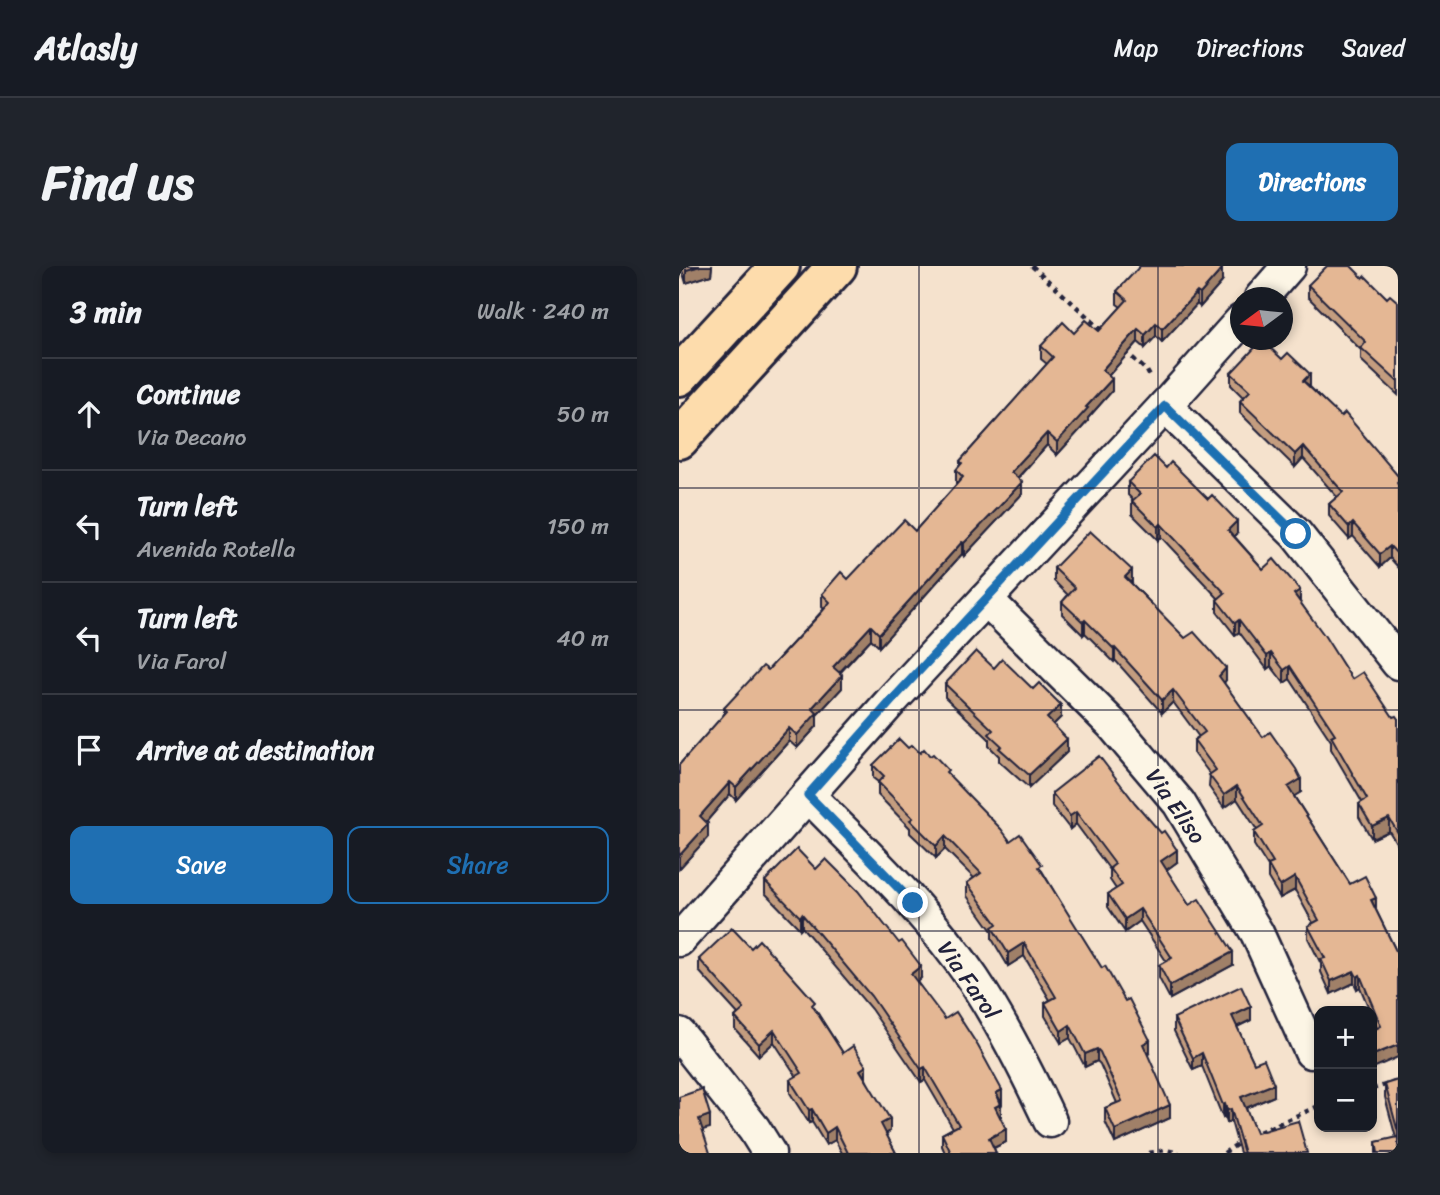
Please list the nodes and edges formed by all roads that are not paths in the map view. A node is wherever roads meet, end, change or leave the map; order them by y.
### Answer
1 (780, 266) edge
2 (837, 266) edge
3 (1289, 266) edge
4 (1271, 287) edge
5 (1230, 333) edge
6 (679, 376) edge
7 (1165, 406) junction
8 (679, 439) edge
9 (986, 599) junction
10 (1398, 663) edge
11 (808, 795) junction
12 (679, 940) edge
13 (679, 1034) edge
14 (1311, 1052) dead end
15 (1050, 1121) dead end
16 (769, 1153) edge

1 - 6 main road
2 - 8 main road
3 - 4 street
5 - 7 street
7 - 9 street
7 - 10 street
9 - 11 street
9 - 14 street, Via Eliso
11 - 12 street
11 - 15 street, Via Farol
13 - 16 street

